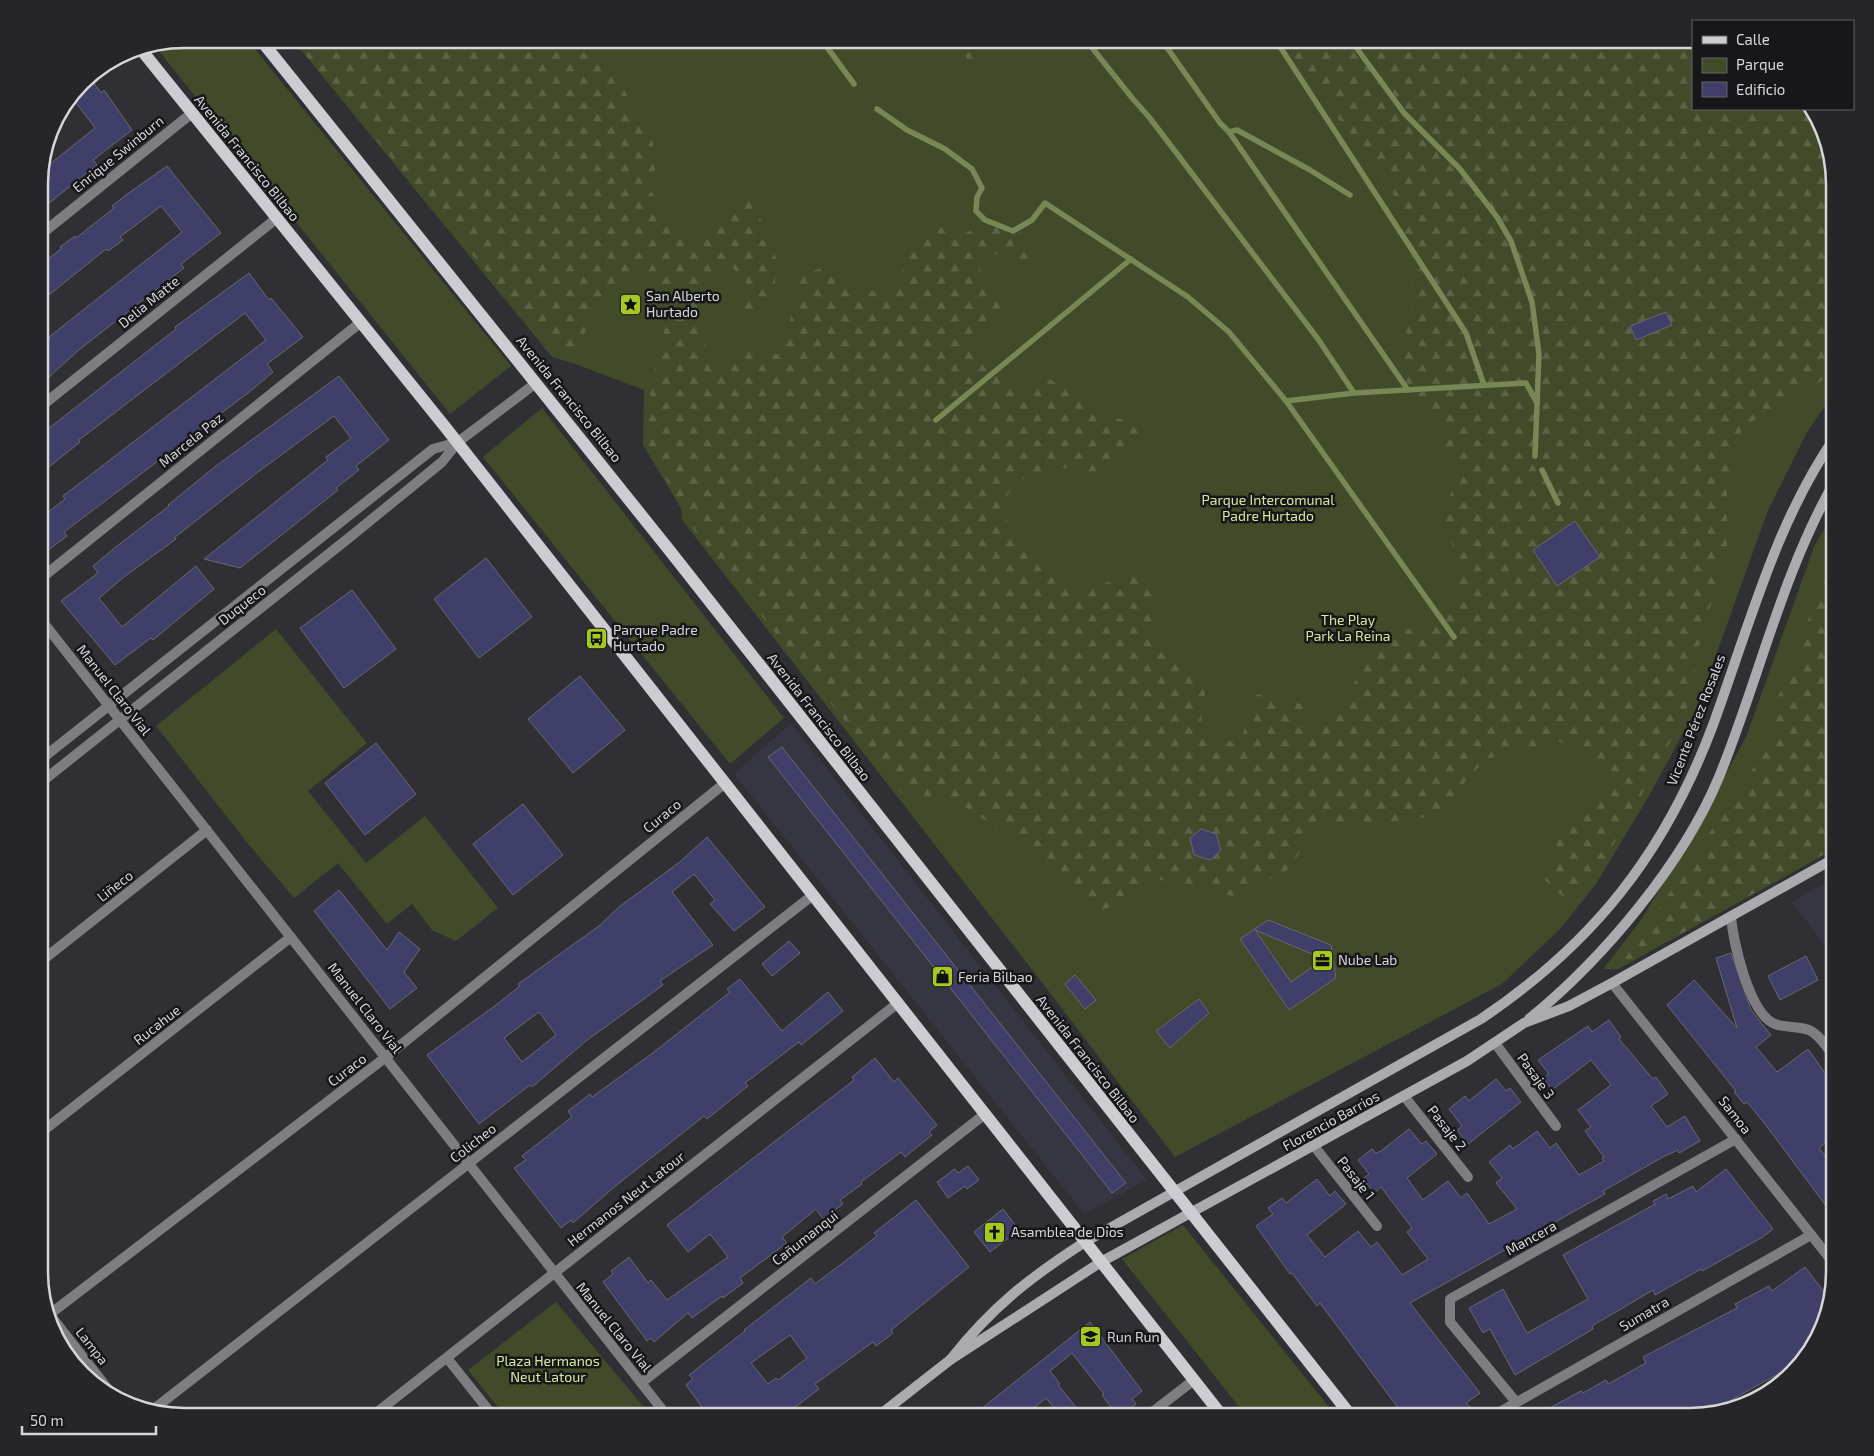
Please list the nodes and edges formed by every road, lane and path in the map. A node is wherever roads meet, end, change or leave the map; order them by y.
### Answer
1 (266, 47) edge
2 (144, 54) edge
3 (192, 113) junction
4 (276, 218) junction
5 (48, 229) edge
6 (361, 322) junction
7 (536, 383) junction
8 (48, 401) edge
9 (458, 442) junction
10 (1827, 451) edge
11 (1827, 497) edge
12 (48, 573) edge
13 (48, 628) edge
14 (109, 706) junction
15 (120, 720) junction
16 (48, 754) edge
17 (48, 777) edge
18 (725, 783) junction
19 (207, 830) junction
20 (1827, 862) edge
21 (813, 895) junction
22 (1731, 916) junction
23 (291, 937) junction
24 (48, 956) edge
25 (1612, 983) junction
26 (898, 1003) junction
27 (1524, 1023) junction
28 (1459, 1033) joint
29 (1495, 1043) junction
30 (1827, 1048) edge
31 (386, 1057) junction
32 (1404, 1096) junction
33 (985, 1114) junction
34 (1556, 1126) dead end
35 (48, 1127) edge
36 (1736, 1139) junction
37 (1314, 1146) junction
38 (469, 1163) junction
39 (1468, 1177) dead end
40 (1174, 1192) junction
41 (1192, 1213) junction
42 (1377, 1226) dead end
43 (1811, 1235) junction
44 (1085, 1242) junction
45 (1827, 1255) edge
46 (1101, 1262) junction
47 (554, 1274) junction
48 (53, 1310) edge
49 (60, 1328) edge
50 (447, 1358) junction
51 (950, 1360) junction
52 (101, 1380) edge
53 (1194, 1380) junction
54 (641, 1383) junction
55 (1516, 1402) junction
56 (158, 1406) edge
57 (383, 1408) edge
58 (487, 1408) edge
59 (661, 1408) edge
60 (889, 1408) edge
61 (1158, 1408) edge
62 (1216, 1408) edge
63 (1345, 1408) edge
64 (1506, 1408) edge

1 - 7 main road, Avenida Francisco Bilbao
2 - 3 main road, Avenida Francisco Bilbao
3 - 4 main road, Avenida Francisco Bilbao
3 - 5 street, Enrique Swinburn
4 - 6 main road, Avenida Francisco Bilbao
4 - 8 street, Delia Matte
6 - 9 main road, Avenida Francisco Bilbao
6 - 12 street, Marcela Paz
7 - 9 street, Duqueco
7 - 40 main road, Avenida Francisco Bilbao
9 - 14 street, Duqueco
9 - 15 street, Duqueco
9 - 18 main road, Avenida Francisco Bilbao
10 - 28 main road, Vicente Pérez Rosales
11 - 27 main road
13 - 14 street, Manuel Claro Vial
14 - 15 street, Manuel Claro Vial
14 - 16 street, Duqueco
15 - 17 street, Duqueco
15 - 19 street, Manuel Claro Vial
18 - 21 main road, Avenida Francisco Bilbao
18 - 31 street, Curaco
19 - 23 street, Manuel Claro Vial
19 - 24 street, Liñeco
20 - 22 main road, Florencio Barrios
21 - 26 main road, Avenida Francisco Bilbao
21 - 38 street, Colicheo
22 - 25 main road, Florencio Barrios
22 - 30 street
23 - 31 street, Manuel Claro Vial
23 - 35 street, Rucahue
25 - 27 main road, Florencio Barrios
25 - 36 street, Samoa
26 - 33 main road, Avenida Francisco Bilbao
26 - 47 street, Hermanos Neut Latour
27 - 29 main road, Florencio Barrios
28 - 40 main road, Florencio Barrios
29 - 32 main road, Florencio Barrios
29 - 34 street, Pasaje 3
31 - 38 street, Manuel Claro Vial
31 - 48 street, Curaco
32 - 37 main road, Florencio Barrios
32 - 39 street, Pasaje 2
33 - 44 main road, Avenida Francisco Bilbao
33 - 54 street, Cañumanqui
36 - 43 street, Samoa
36 - 55 street, Mancera
37 - 41 main road, Florencio Barrios
37 - 42 street, Pasaje 1
38 - 47 street, Manuel Claro Vial
38 - 56 street, Colicheo
40 - 41 main road, Avenida Francisco Bilbao
40 - 44 main road, Florencio Barrios
41 - 46 main road, Florencio Barrios
41 - 63 main road, Avenida Francisco Bilbao
43 - 45 street, Samoa
43 - 55 street, Sumatra
44 - 46 main road, Avenida Francisco Bilbao
44 - 51 main road, Florencio Barrios
46 - 51 main road, Florencio Barrios
46 - 53 main road, Avenida Francisco Bilbao
47 - 50 street, Hermanos Neut Latour
47 - 54 street, Manuel Claro Vial
49 - 52 street, Lampa
50 - 57 street, Hermanos Neut Latour
50 - 58 street
51 - 60 main road, Florencio Barrios
53 - 61 street
53 - 62 main road, Avenida Francisco Bilbao
54 - 59 street, Manuel Claro Vial
55 - 64 street, Sumatra

